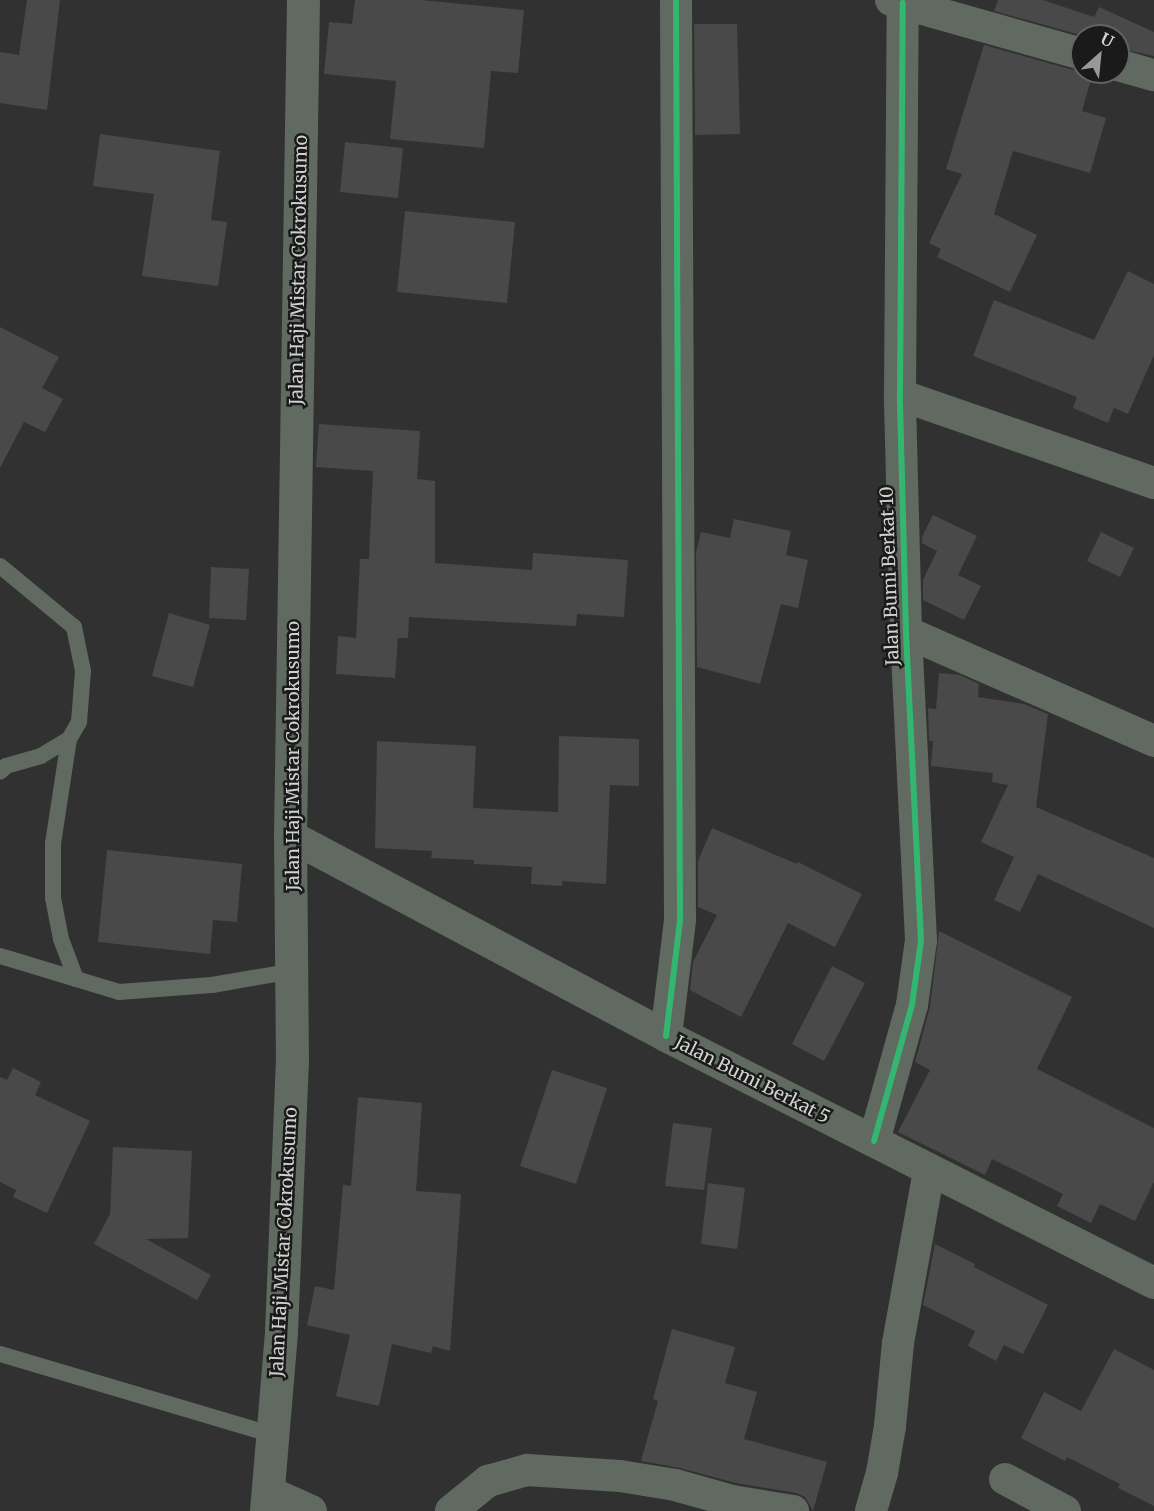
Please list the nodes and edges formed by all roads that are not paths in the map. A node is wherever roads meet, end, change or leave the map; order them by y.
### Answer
1 (303, 0) edge
2 (676, 0) edge
3 (897, 2) edge
4 (1070, 51) edge
5 (1130, 68) edge
6 (1154, 75) edge
7 (900, 395) junction
8 (1154, 483) edge
9 (0, 566) edge
10 (906, 632) junction
11 (69, 739) junction
12 (1154, 741) edge
13 (0, 772) edge
14 (290, 836) junction
15 (0, 957) edge
16 (293, 971) junction
17 (76, 979) junction
18 (666, 1036) junction
19 (874, 1142) junction
20 (929, 1170) junction
21 (1154, 1283) edge
22 (0, 1354) edge
23 (274, 1435) junction
24 (1005, 1479) dead end
25 (268, 1501) edge
26 (311, 1511) edge
27 (451, 1511) edge
28 (793, 1511) edge
29 (871, 1511) edge
30 (1065, 1511) edge

1 - 14 main road, Jalan Haji Mistar Cokrokusumo
2 - 18 street
3 - 4 street
3 - 7 street, Jalan Bumi Berkat 10
5 - 6 street
7 - 8 street
7 - 10 street, Jalan Bumi Berkat 10
9 - 11 lane
10 - 12 street
10 - 19 street, Jalan Bumi Berkat 10
11 - 13 lane
11 - 17 lane
14 - 16 main road, Jalan Haji Mistar Cokrokusumo
14 - 18 street, Jalan Bumi Berkat 5
15 - 17 lane
16 - 17 lane
16 - 23 main road, Jalan Haji Mistar Cokrokusumo
18 - 19 street, Jalan Bumi Berkat 5
19 - 20 street, Jalan Bumi Berkat 5
20 - 21 street, Jalan Bumi Berkat 5
20 - 29 street
22 - 23 lane
23 - 25 main road, Jalan Haji Mistar Cokrokusumo
24 - 30 street
25 - 26 street
27 - 28 street

